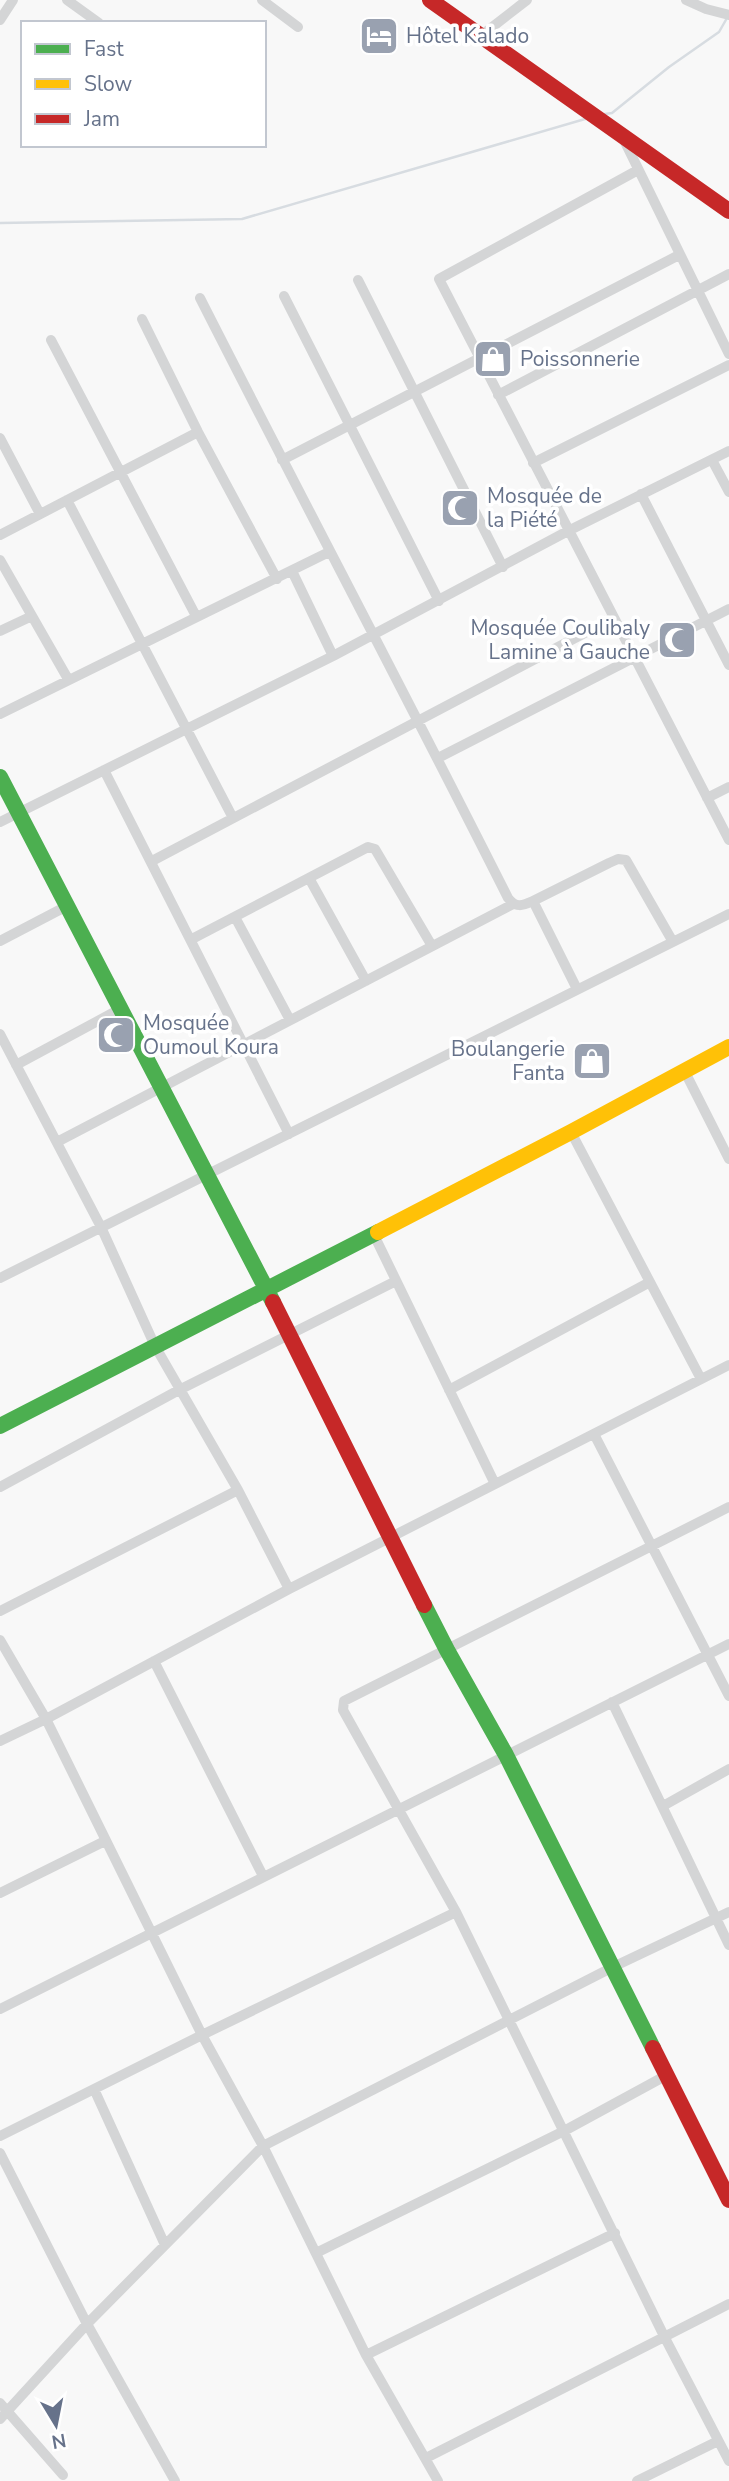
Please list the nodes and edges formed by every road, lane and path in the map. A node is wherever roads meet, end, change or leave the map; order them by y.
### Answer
1 (13, 0) edge
2 (67, 0) edge
3 (262, 0) edge
4 (430, 0) edge
5 (527, 0) edge
6 (686, 0) edge
7 (729, 15) edge
8 (0, 20) edge
9 (96, 21) edge
10 (298, 27) dead end
11 (482, 35) junction
12 (623, 138) junction
13 (638, 170) junction
14 (727, 204) edge
15 (679, 255) junction
16 (729, 274) edge
17 (358, 280) dead end
18 (697, 292) junction
19 (284, 296) dead end
20 (200, 298) dead end
21 (142, 319) dead end
22 (51, 340) dead end
23 (729, 354) edge
24 (480, 358) junction
25 (729, 365) edge
26 (414, 392) junction
27 (498, 395) junction
28 (349, 426) junction
29 (198, 432) junction
30 (0, 438) edge
31 (729, 451) edge
32 (282, 460) junction
33 (712, 460) junction
34 (533, 463) junction
35 (121, 472) junction
36 (729, 492) edge
37 (641, 494) junction
38 (67, 500) junction
39 (40, 514) junction
40 (568, 531) junction
41 (0, 535) edge
42 (329, 552) junction
43 (0, 560) edge
44 (503, 567) junction
45 (292, 571) junction
46 (277, 579) junction
47 (439, 600) junction
48 (729, 609) edge
49 (32, 616) junction
50 (196, 616) junction
51 (613, 618) junction
52 (706, 621) junction
53 (0, 631) edge
54 (373, 635) junction
55 (141, 643) junction
56 (333, 656) junction
57 (634, 658) junction
58 (729, 665) edge
59 (68, 680) junction
60 (0, 714) edge
61 (418, 720) junction
62 (187, 729) junction
63 (438, 758) junction
64 (104, 770) junction
65 (0, 777) edge
66 (729, 788) edge
67 (707, 798) junction
68 (18, 812) junction
69 (233, 818) junction
70 (0, 822) edge
71 (729, 840) edge
72 (152, 861) junction
73 (310, 877) junction
74 (533, 901) junction
75 (513, 904) junction
76 (67, 906) junction
77 (729, 914) edge
78 (235, 917) junction
79 (192, 939) junction
80 (0, 941) edge
81 (673, 942) junction
82 (432, 946) junction
83 (366, 981) junction
84 (577, 989) junction
85 (120, 1009) junction
86 (290, 1020) junction
87 (0, 1034) edge
88 (244, 1043) junction
89 (729, 1046) edge
90 (4, 1051) edge
91 (16, 1065) junction
92 (684, 1070) junction
93 (161, 1088) junction
94 (571, 1132) junction
95 (289, 1133) junction
96 (57, 1142) junction
97 (729, 1158) edge
98 (206, 1175) junction
99 (101, 1227) junction
100 (374, 1234) junction
101 (1, 1274) edge
102 (396, 1280) junction
103 (650, 1282) junction
104 (267, 1289) junction
105 (289, 1333) junction
106 (155, 1346) junction
107 (729, 1365) edge
108 (701, 1379) junction
109 (179, 1390) junction
110 (449, 1390) junction
111 (0, 1426) edge
112 (594, 1434) junction
113 (495, 1484) junction
114 (0, 1487) edge
115 (238, 1490) junction
116 (729, 1507) edge
117 (390, 1537) junction
118 (652, 1545) junction
119 (289, 1588) junction
120 (0, 1611) edge
121 (0, 1640) edge
122 (729, 1644) edge
123 (447, 1650) junction
124 (707, 1654) junction
125 (154, 1661) junction
126 (729, 1696) edge
127 (612, 1702) junction
128 (46, 1719) junction
129 (0, 1741) edge
130 (506, 1755) junction
131 (729, 1769) edge
132 (663, 1806) junction
133 (399, 1808) junction
134 (105, 1840) junction
135 (263, 1876) junction
136 (0, 1894) edge
137 (456, 1912) junction
138 (729, 1912) edge
139 (715, 1919) junction
140 (151, 1932) junction
141 (729, 1945) edge
142 (613, 1967) junction
143 (0, 2009) edge
144 (509, 2021) junction
145 (202, 2035) junction
146 (667, 2075) junction
147 (93, 2089) junction
148 (564, 2131) junction
149 (0, 2136) edge
150 (263, 2146) junction
151 (0, 2153) edge
152 (724, 2177) edge
153 (729, 2200) edge
154 (615, 2234) junction
155 (165, 2245) junction
156 (316, 2253) junction
157 (729, 2304) edge
158 (87, 2324) junction
159 (664, 2336) junction
160 (366, 2355) junction
161 (4, 2406) edge
162 (0, 2419) edge
163 (718, 2441) junction
164 (426, 2458) junction
165 (729, 2460) edge
166 (63, 2475) dead end
167 (175, 2481) edge
168 (438, 2481) edge
169 (637, 2481) edge

1 - 8 street
2 - 9 street
3 - 10 street
4 - 11 street
5 - 11 street
6 - 7 street
11 - 12 street
12 - 13 street
12 - 14 street
13 - 15 street
13 - 24 street
15 - 18 street
15 - 24 street
16 - 18 street
17 - 26 street
18 - 23 street
18 - 27 street
19 - 28 street
20 - 32 street
21 - 29 street
22 - 35 street
24 - 26 street
24 - 27 street
25 - 34 street
26 - 28 street
26 - 44 street
27 - 34 street
28 - 32 street
28 - 47 street
29 - 35 street
29 - 46 street
30 - 39 street
31 - 33 street
32 - 42 street
33 - 36 street
33 - 37 street
34 - 40 street
35 - 38 street
35 - 50 street
37 - 40 street
37 - 52 street
38 - 39 street
38 - 55 street
39 - 41 street
40 - 44 street
40 - 51 street
42 - 45 street
42 - 54 street
43 - 49 street
44 - 47 street
45 - 46 street
45 - 56 street
46 - 50 street
47 - 54 street
48 - 52 street
49 - 53 street
49 - 59 street
50 - 55 street
51 - 57 street
51 - 61 street
52 - 57 street
52 - 58 street
54 - 56 street
54 - 61 street
55 - 59 street
55 - 62 street
56 - 62 street
57 - 63 street
57 - 67 street
59 - 60 street
61 - 63 street
61 - 69 street
62 - 64 street
62 - 69 street
63 - 75 street
64 - 68 street
64 - 72 street
65 - 68 street
66 - 67 street
67 - 71 street
68 - 70 street
68 - 76 street
69 - 72 street
72 - 79 street
73 - 78 street
73 - 82 street
73 - 83 street
74 - 75 street
74 - 81 street
74 - 84 street
75 - 82 street
76 - 80 street
76 - 85 street
77 - 81 street
78 - 79 street
78 - 86 street
79 - 88 street
81 - 84 street
82 - 83 street
83 - 86 street
84 - 95 street
85 - 91 street
85 - 93 street
86 - 88 street
87 - 90 street
88 - 93 street
88 - 95 street
89 - 92 street
90 - 91 street
91 - 96 street
92 - 94 street
92 - 97 street
93 - 96 street
93 - 98 street
94 - 100 street
94 - 103 street
95 - 98 street
96 - 99 street
98 - 99 street
98 - 104 street
99 - 101 street
99 - 106 street
100 - 102 street
100 - 104 street
102 - 105 street
102 - 110 street
103 - 108 street
103 - 110 street
104 - 105 street
104 - 106 street
105 - 109 street
105 - 117 street
106 - 109 street
106 - 111 street
107 - 108 street
108 - 112 street
109 - 114 street
109 - 115 street
110 - 113 street
112 - 113 street
112 - 118 street
113 - 117 street
115 - 119 street
115 - 120 street
116 - 118 street
117 - 119 street
117 - 123 street
118 - 123 street
118 - 124 street
119 - 125 street
121 - 128 street
122 - 124 street
123 - 130 street
123 - 133 street
124 - 126 street
124 - 127 street
125 - 128 street
125 - 135 street
127 - 130 street
127 - 132 street
128 - 129 street
128 - 134 street
130 - 133 street
130 - 142 street
131 - 132 street
132 - 139 street
133 - 135 street
133 - 137 street
134 - 136 street
134 - 140 street
135 - 140 street
137 - 144 street
137 - 145 street
138 - 139 street
139 - 141 street
139 - 142 street
140 - 143 street
140 - 145 street
142 - 144 street
142 - 146 street
144 - 148 street
144 - 150 street
145 - 147 street
145 - 150 street
146 - 148 street
146 - 152 street
147 - 149 street
147 - 155 street
148 - 154 street
148 - 156 street
150 - 155 street
150 - 156 street
151 - 158 street
152 - 153 street
154 - 159 street
154 - 160 street
155 - 158 street
156 - 160 street
157 - 159 street
158 - 161 street
158 - 167 street
159 - 163 street
159 - 164 street
160 - 164 street
161 - 162 street
161 - 166 street
163 - 165 street
163 - 169 street
164 - 168 street

